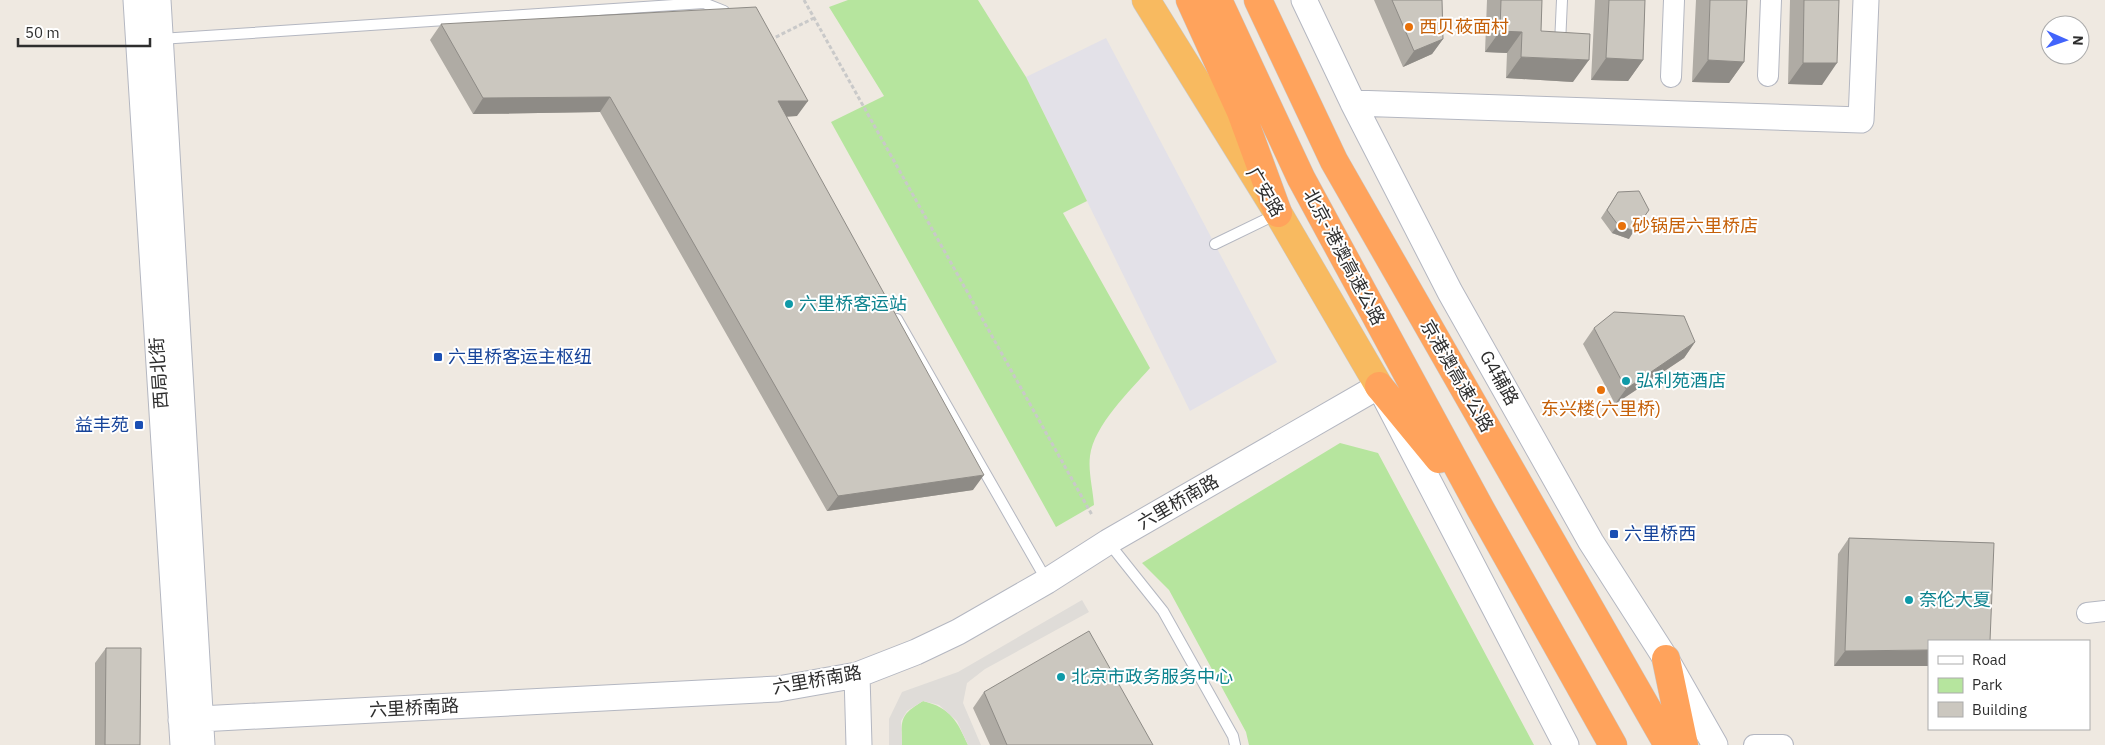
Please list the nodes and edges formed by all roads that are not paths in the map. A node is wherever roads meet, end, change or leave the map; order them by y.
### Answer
1 (136, 0) edge
2 (158, 0) edge
3 (1146, 0) edge
4 (1190, 0) edge
5 (1218, 0) edge
6 (1258, 0) edge
7 (1304, 0) edge
8 (1562, 0) edge
9 (1674, 0) edge
10 (1771, 0) edge
11 (1866, 0) edge
12 (732, 27) edge
13 (149, 39) junction
14 (1560, 50) edge
15 (1768, 76) dead end
16 (1671, 77) dead end
17 (1353, 103) junction
18 (1278, 213) junction
19 (1215, 244) dead end
20 (892, 310) edge
21 (1379, 386) junction
22 (1480, 508) junction
23 (1108, 542) junction
24 (1047, 581) junction
25 (1666, 659) junction
26 (857, 675) junction
27 (191, 720) junction
28 (183, 745) edge
29 (202, 745) edge
30 (859, 745) edge
31 (1235, 745) edge
32 (1566, 745) edge
33 (1613, 745) edge
34 (1668, 745) edge
35 (1684, 745) edge
36 (1715, 745) edge
37 (1754, 745) edge
38 (1783, 745) edge

1 - 13 street, 西局北街
2 - 13 street, 西局北街
3 - 18 highway, 广安路
4 - 18 highway
5 - 22 highway, 北京-港澳高速公路
6 - 34 highway, 京港澳高速公路
7 - 17 street, G4辅路
8 - 14 lane
9 - 16 street
10 - 15 street
11 - 17 street
12 - 13 lane
13 - 27 street, 西局北街
17 - 25 street, G4辅路
18 - 19 lane
18 - 21 highway, 广安路
20 - 24 lane
21 - 22 highway
21 - 23 street, 六里桥南路
21 - 32 street
22 - 33 highway
23 - 24 street, 六里桥南路
23 - 31 lane
24 - 26 street, 六里桥南路
25 - 35 highway
25 - 36 street, G4辅路
26 - 27 street, 六里桥南路
26 - 30 street
27 - 28 street, 西局北街
27 - 29 street, 西局北街
37 - 38 street

